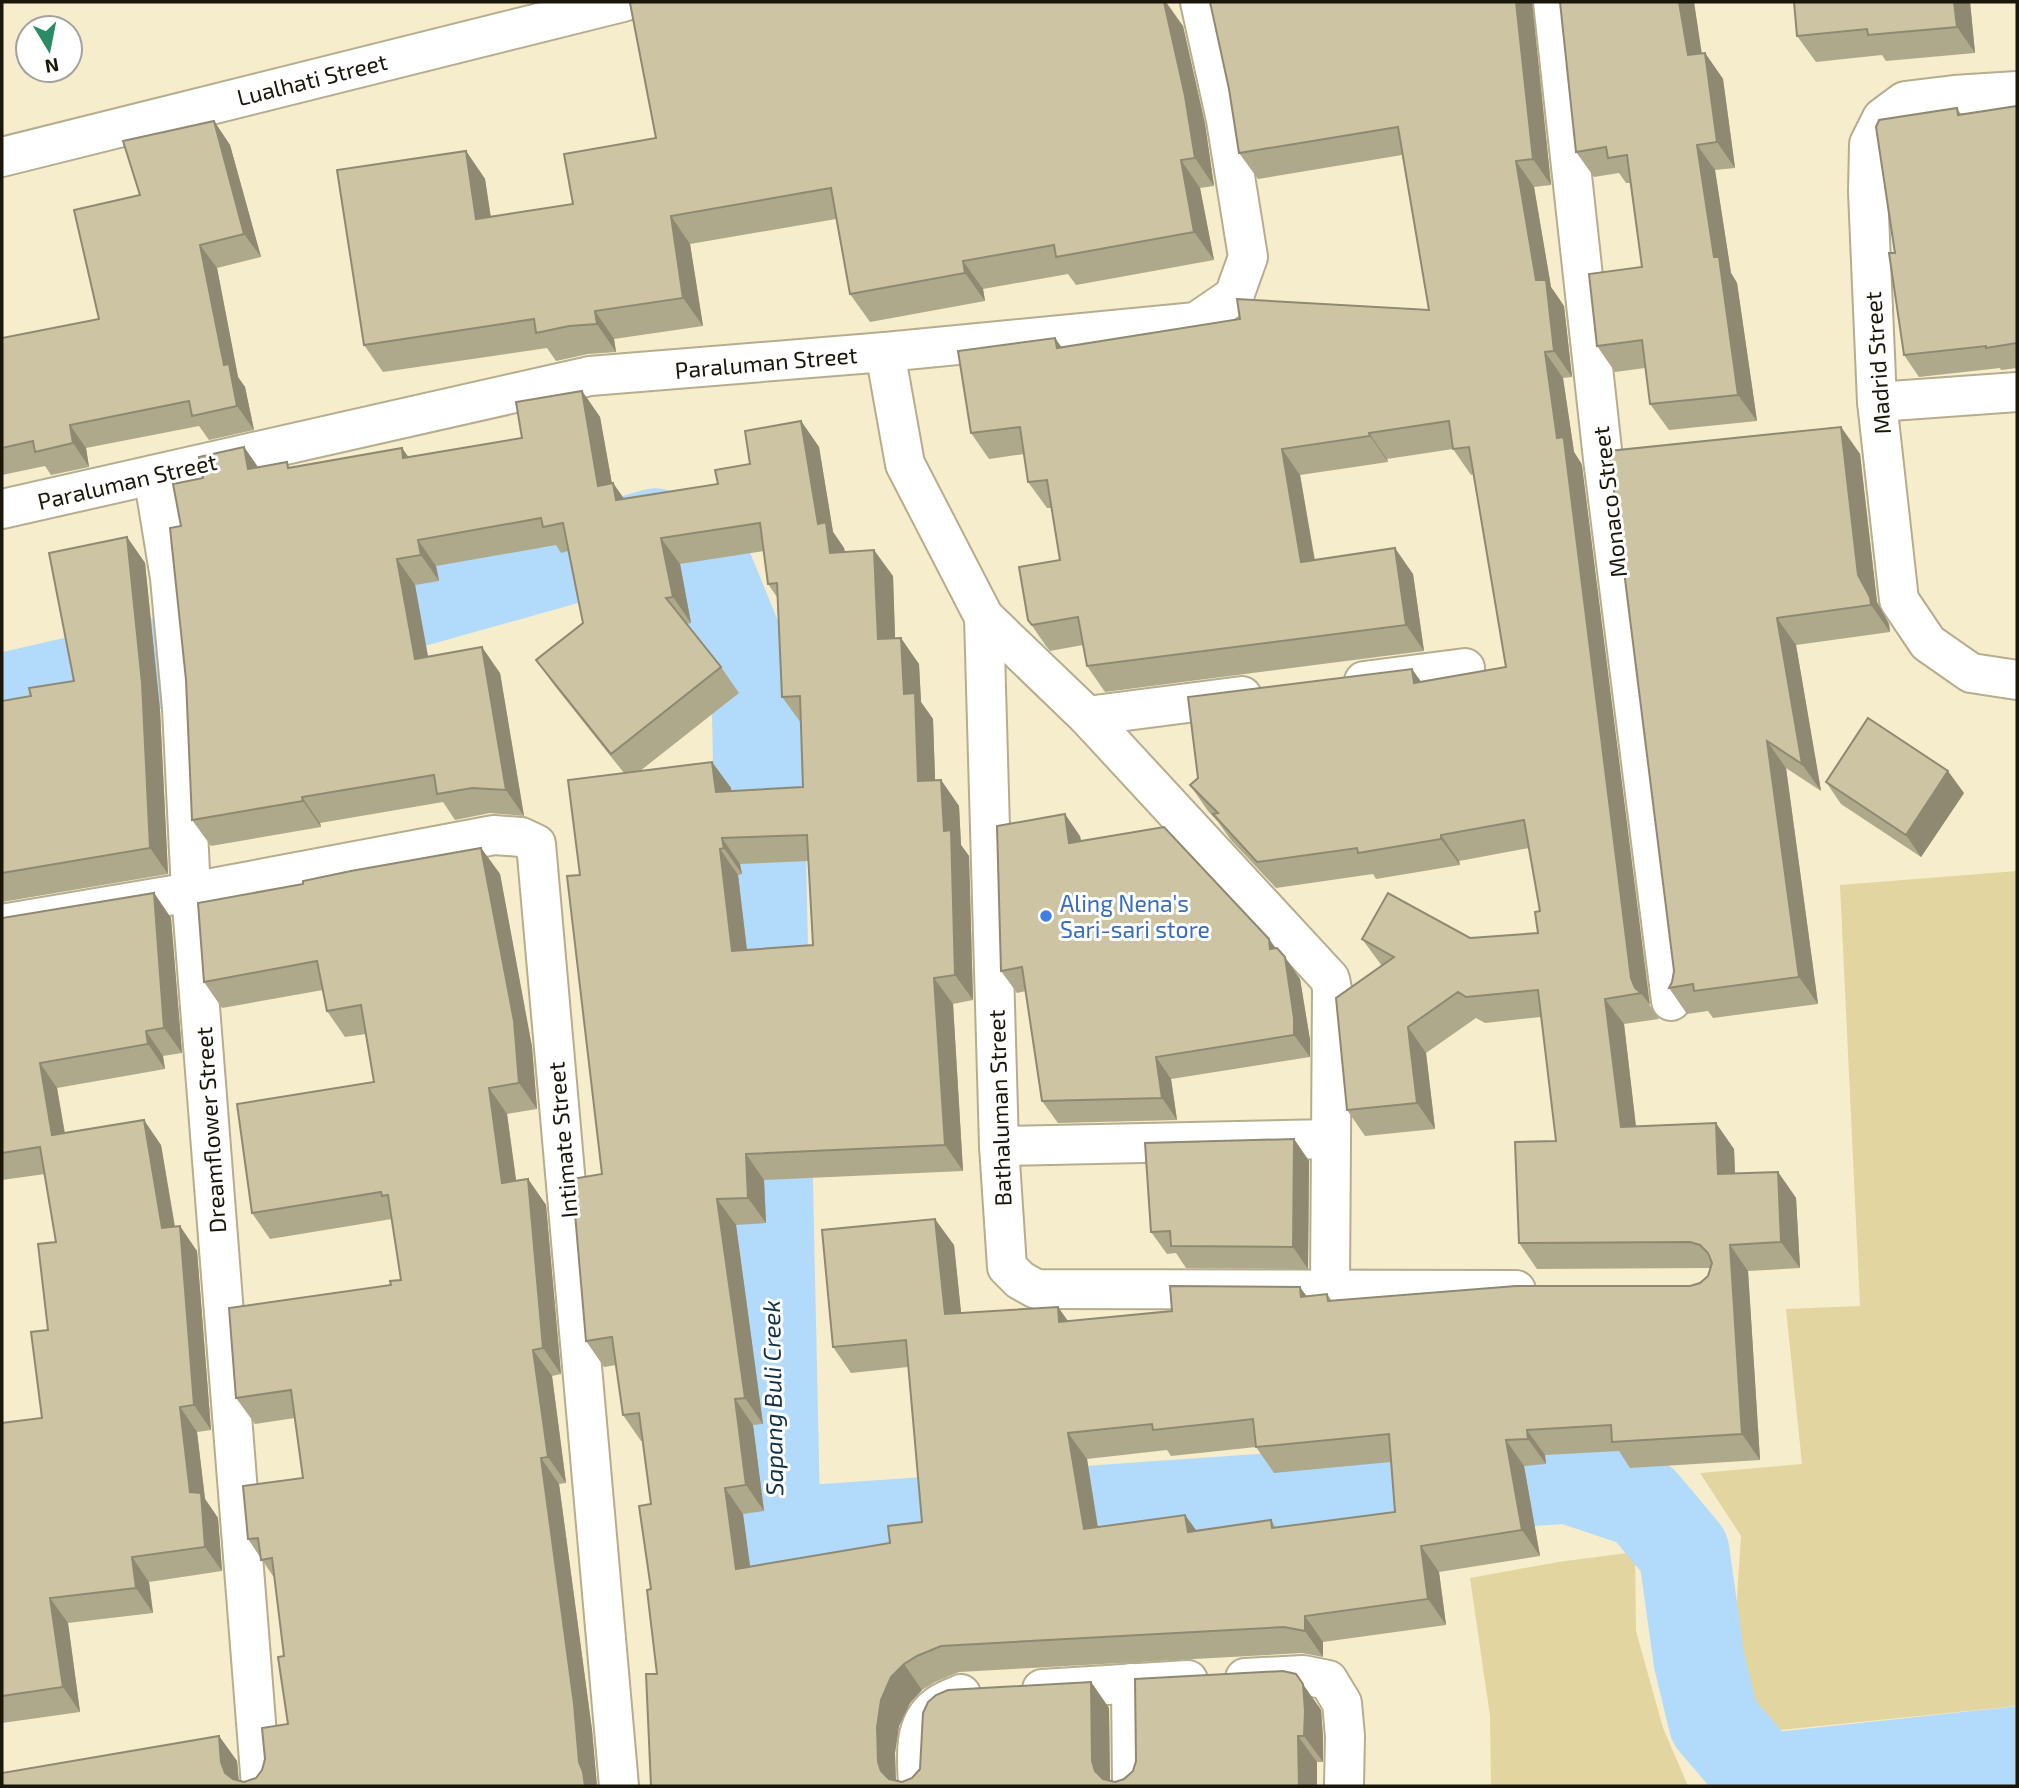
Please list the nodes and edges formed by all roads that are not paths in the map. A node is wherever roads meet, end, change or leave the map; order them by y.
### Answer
1 (623, 2) edge
2 (1200, 2) edge
3 (1553, 2) edge
4 (2017, 91) edge
5 (2, 157) edge
6 (885, 352) junction
7 (2017, 392) edge
8 (1870, 422) junction
9 (153, 475) junction
10 (2, 509) edge
11 (984, 617) junction
12 (1465, 668) dead end
13 (2017, 680) edge
14 (1330, 685) edge
15 (1276, 692) edge
16 (1087, 716) junction
17 (191, 892) junction
18 (2, 923) edge
19 (1671, 1001) edge
20 (1331, 1139) junction
21 (999, 1146) junction
22 (1554, 1290) edge
23 (1330, 1291) junction
24 (1131, 1683) junction
25 (261, 1786) edge
26 (619, 1786) edge
27 (918, 1786) edge
28 (1132, 1786) edge
29 (1344, 1786) edge

1 - 5 street, Lualhati Street
2 - 6 street, Paraluman Street
3 - 19 street, Monaco Street
4 - 8 street, Madrid Street
6 - 9 street, Paraluman Street
6 - 11 street, Bathaluman Street
7 - 8 street
8 - 13 street, Madrid Street
9 - 10 street, Paraluman Street
9 - 17 street, Dreamflower Street
11 - 16 street, Bathaluman Street
11 - 21 street, Bathaluman Street
12 - 14 street
15 - 16 street
16 - 20 street, Bathaluman Street
17 - 18 street, Intimate Street
17 - 25 street, Dreamflower Street
17 - 26 street, Intimate Street
20 - 21 street
20 - 23 street, Bathaluman Street
21 - 23 street, Bathaluman Street
22 - 23 street, Bathaluman Street
24 - 27 street
24 - 28 street
24 - 29 street

